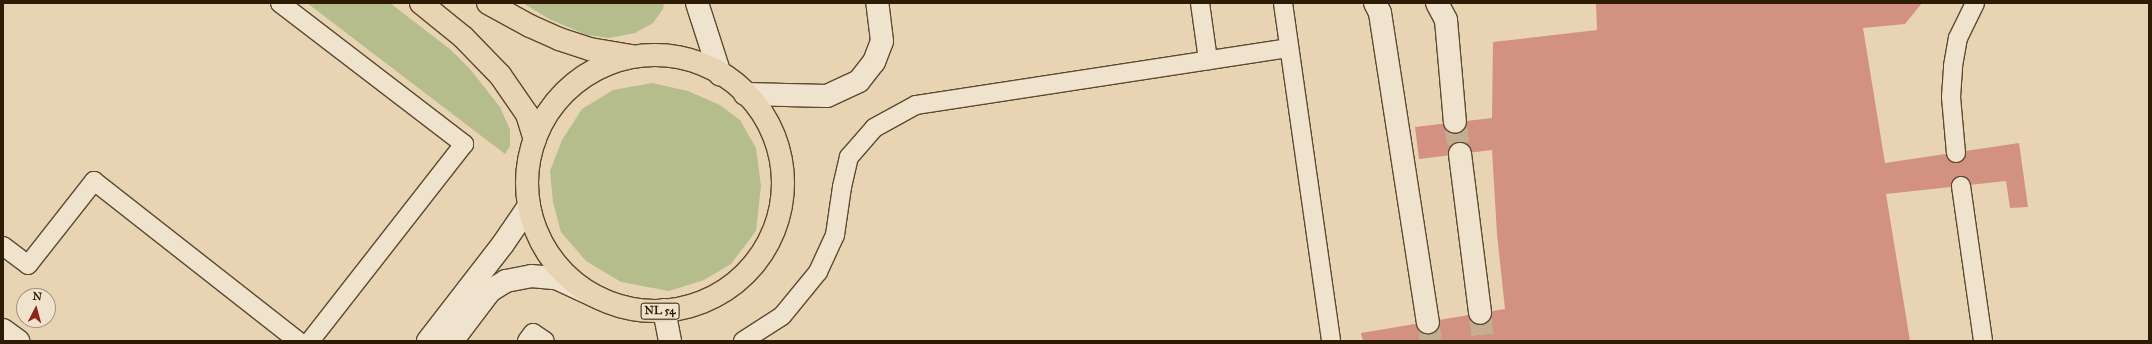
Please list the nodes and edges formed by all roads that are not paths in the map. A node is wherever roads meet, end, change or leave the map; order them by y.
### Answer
1 (280, 3) edge
2 (421, 3) edge
3 (488, 3) edge
4 (697, 3) edge
5 (877, 3) edge
6 (1200, 3) edge
7 (1284, 3) edge
8 (1375, 3) edge
9 (1437, 3) edge
10 (1975, 3) edge
11 (1289, 48) junction
12 (638, 57) junction
13 (1208, 60) junction
14 (720, 74) junction
15 (745, 94) junction
16 (1455, 122) tunnel mouth
17 (535, 140) junction
18 (1956, 153) dead end
19 (1460, 154) tunnel mouth
20 (1961, 186) dead end
21 (529, 206) junction
22 (3, 246) edge
23 (602, 299) junction
24 (664, 310) junction
25 (1480, 313) tunnel mouth
26 (1428, 322) tunnel mouth
27 (3, 330) edge
28 (18, 341) edge
29 (298, 341) edge
30 (310, 341) edge
31 (428, 341) edge
32 (452, 341) edge
33 (527, 341) edge
34 (546, 341) edge
35 (670, 341) edge
36 (743, 341) edge
37 (1331, 341) edge
38 (1983, 341) edge

1 - 30 lane
2 - 17 highway
3 - 12 highway, NL 54
4 - 14 street
5 - 15 street
6 - 13 lane
7 - 11 lane
8 - 26 street
9 - 16 street
10 - 18 lane
11 - 13 lane
11 - 37 lane
12 - 14 highway, NL 54
12 - 17 highway, NL 54
13 - 36 lane
14 - 15 highway, NL 54
15 - 24 highway, NL 54
17 - 21 highway, NL 54
19 - 25 street
20 - 38 lane
21 - 23 highway, NL 54
21 - 31 street
22 - 29 lane
23 - 24 highway, NL 54
23 - 32 street
24 - 35 street
27 - 28 street
33 - 34 lane

